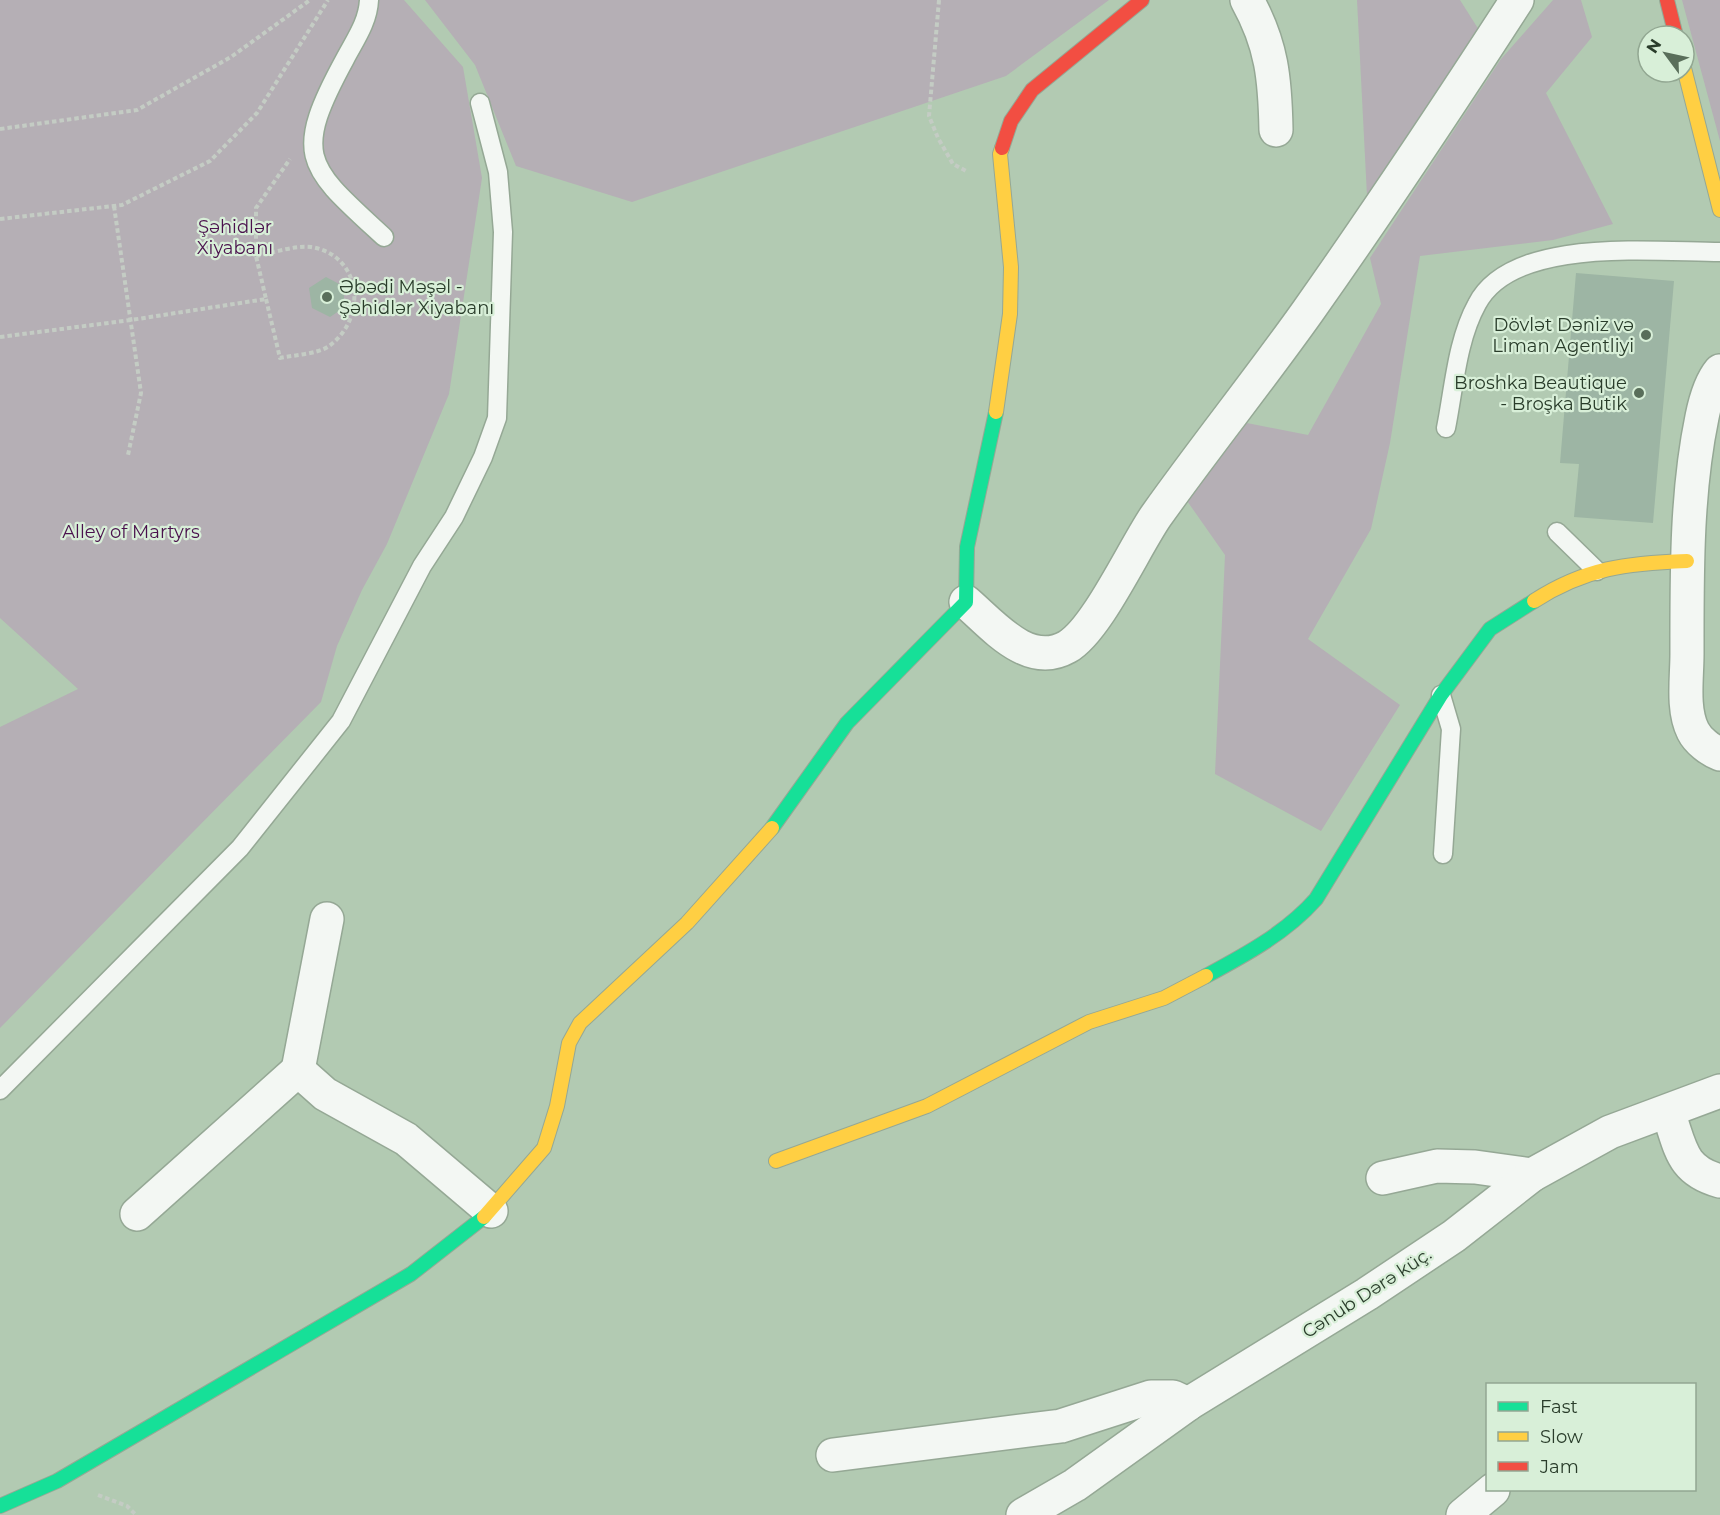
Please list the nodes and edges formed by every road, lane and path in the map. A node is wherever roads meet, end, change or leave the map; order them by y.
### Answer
1 (310, 0) edge
2 (328, 0) edge
3 (369, 0) edge
4 (939, 0) edge
5 (1142, 0) edge
6 (1247, 0) edge
7 (1517, 0) edge
8 (1666, 0) edge
9 (1673, 24) edge
10 (1688, 84) edge
11 (480, 103) dead end
12 (0, 129) edge
13 (1276, 130) dead end
14 (286, 164) dead end
15 (1003, 190) junction
16 (114, 206) junction
17 (1720, 210) edge
18 (0, 219) edge
19 (384, 237) dead end
20 (1720, 252) edge
21 (256, 256) junction
22 (266, 299) junction
23 (131, 320) junction
24 (0, 337) edge
25 (1720, 371) edge
26 (1446, 428) dead end
27 (128, 455) dead end
28 (1557, 532) dead end
29 (1687, 561) junction
30 (1597, 571) junction
31 (966, 603) junction
32 (1441, 695) junction
33 (1720, 754) edge
34 (1443, 854) dead end
35 (327, 918) dead end
36 (298, 1070) junction
37 (0, 1090) edge
38 (1720, 1092) edge
39 (1668, 1112) junction
40 (776, 1161) dead end
41 (1532, 1175) junction
42 (1383, 1178) dead end
43 (1720, 1181) edge
44 (491, 1211) junction
45 (138, 1214) dead end
46 (1188, 1404) junction
47 (833, 1455) dead end
48 (1492, 1491) edge
49 (0, 1506) edge
50 (1023, 1515) edge
51 (1463, 1515) edge

1 - 12 path
2 - 16 path
3 - 19 lane
4 - 15 path
5 - 15 street
6 - 13 street
7 - 31 street
8 - 9 street
10 - 17 street
11 - 37 lane
14 - 21 path
15 - 31 street
16 - 18 path
16 - 23 path
20 - 26 lane
21 - 22 path
21 - 22 path
22 - 23 path
23 - 24 path
23 - 27 path
25 - 29 street
28 - 30 lane
29 - 30 street
29 - 33 street
30 - 32 street
31 - 44 street
32 - 34 lane
32 - 40 street
35 - 36 street
36 - 44 street
36 - 45 street
38 - 39 street, Cənub Dərə küç.
39 - 41 street, Cənub Dərə küç.
39 - 43 street
41 - 42 street
41 - 46 street, Cənub Dərə küç.
44 - 49 street
46 - 47 street
46 - 50 street, Cənub Dərə küç.
48 - 51 street

